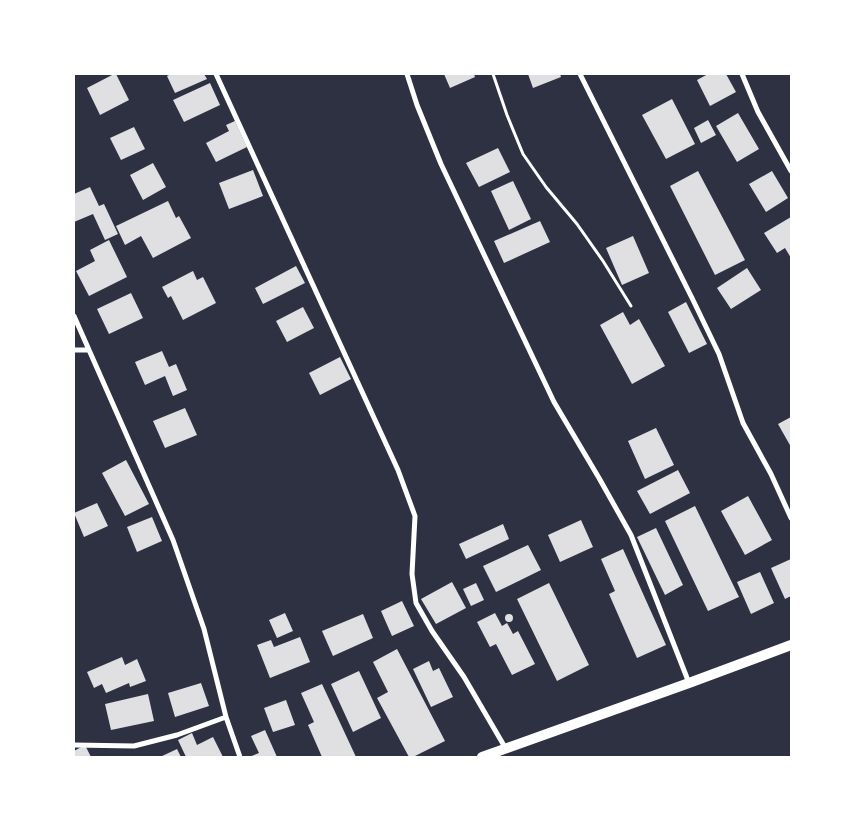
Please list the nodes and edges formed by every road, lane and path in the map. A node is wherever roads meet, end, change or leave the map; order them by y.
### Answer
1 (216, 74) edge
2 (407, 74) edge
3 (493, 74) edge
4 (580, 74) edge
5 (742, 74) edge
6 (791, 171) edge
7 (631, 306) dead end
8 (74, 316) edge
9 (74, 350) edge
10 (89, 350) junction
11 (791, 518) edge
12 (791, 645) edge
13 (689, 683) junction
14 (226, 717) junction
15 (74, 745) edge
16 (506, 749) junction
17 (240, 757) edge
18 (482, 757) edge

1 - 16 street
2 - 13 street
3 - 7 path
4 - 11 street
5 - 6 street
8 - 10 street
9 - 10 street
10 - 14 street
12 - 13 main road
13 - 16 main road
14 - 15 street
14 - 17 street
16 - 18 main road

